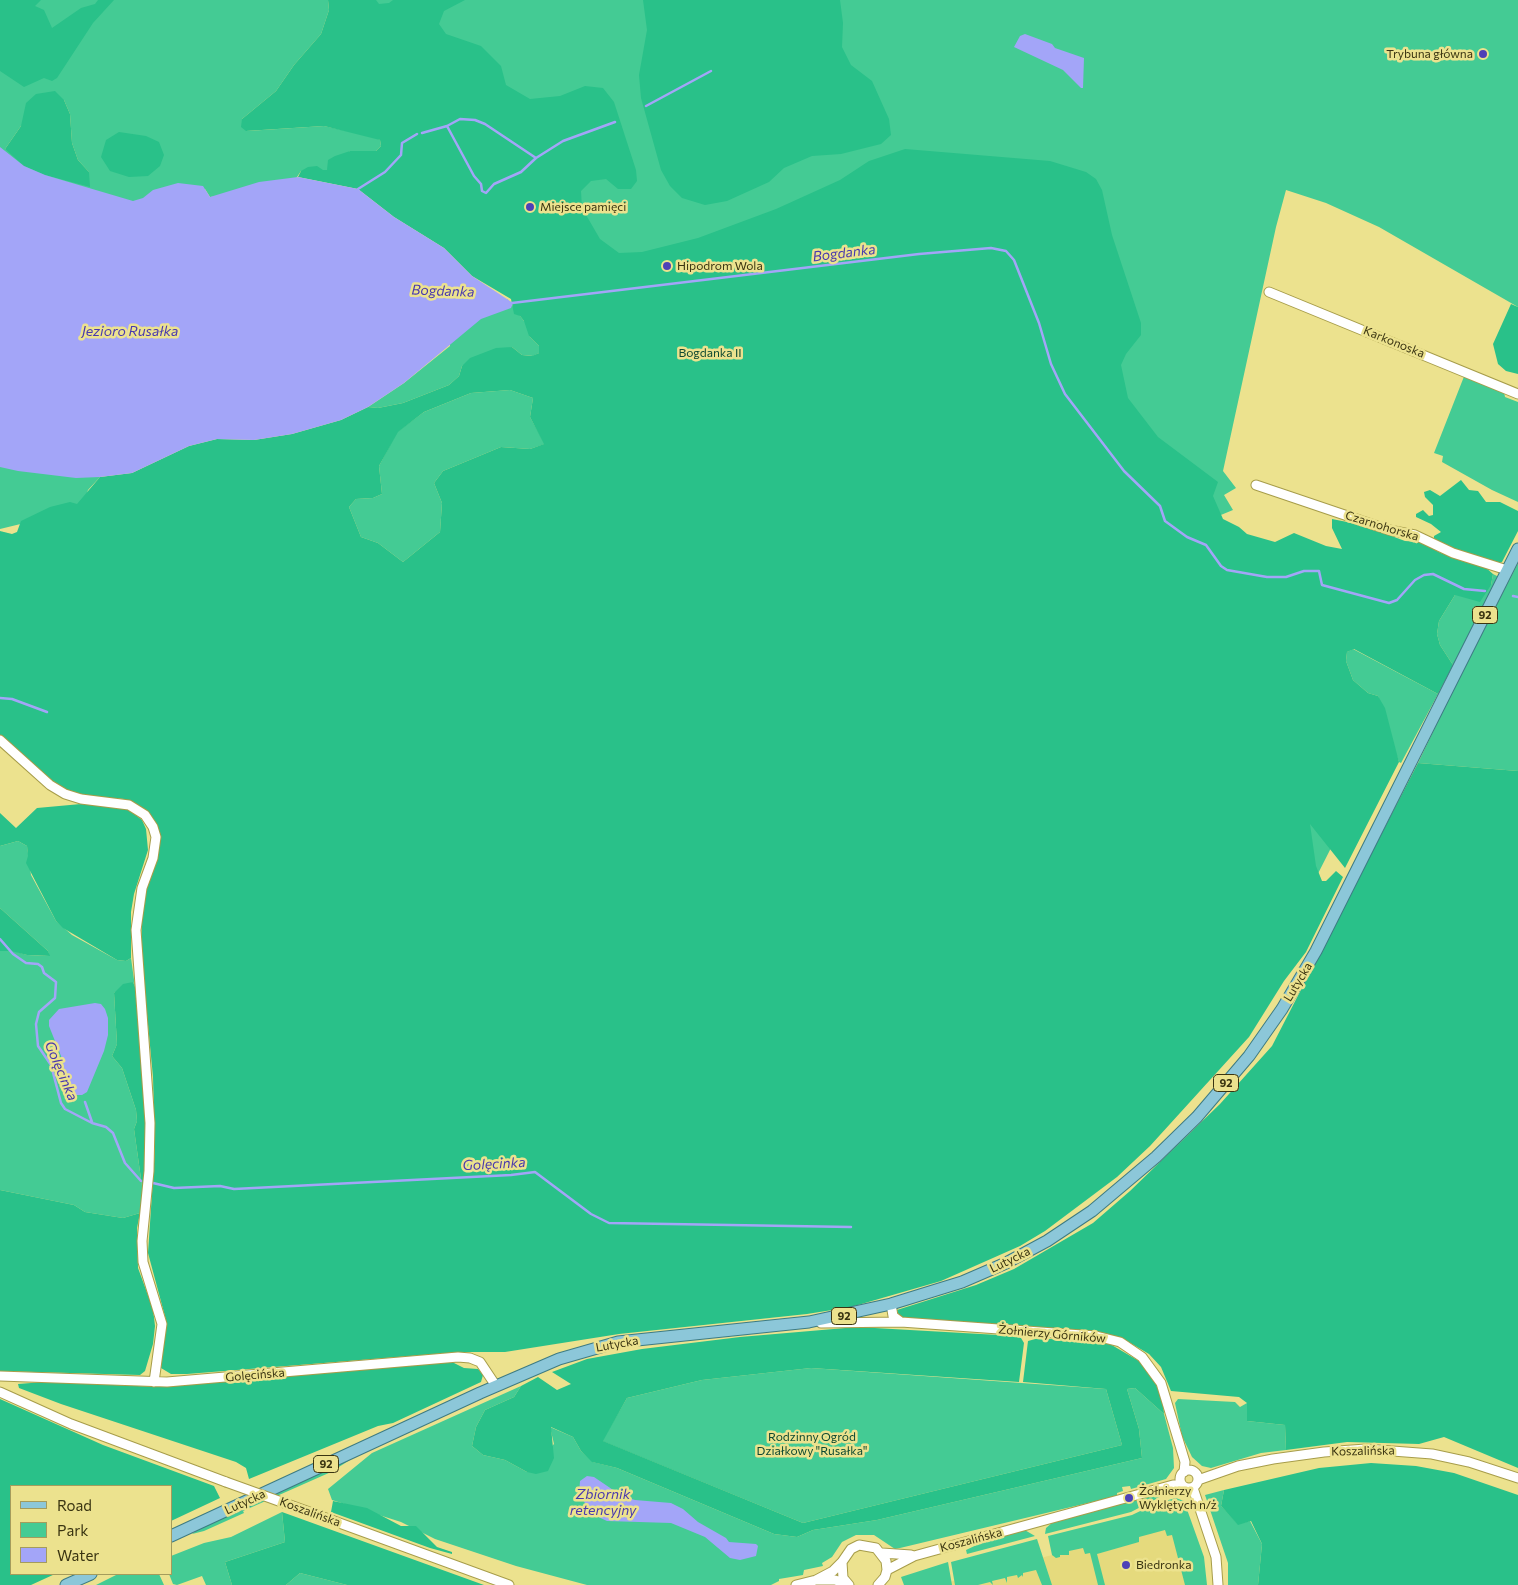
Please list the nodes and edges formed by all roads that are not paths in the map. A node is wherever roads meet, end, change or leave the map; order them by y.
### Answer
1 (1269, 292) dead end
2 (1518, 394) edge
3 (1256, 485) dead end
4 (1518, 549) edge
5 (1507, 570) junction
6 (0, 740) edge
7 (891, 1304) junction
8 (901, 1322) junction
9 (796, 1324) junction
10 (0, 1376) edge
11 (154, 1382) junction
12 (496, 1386) junction
13 (0, 1392) edge
14 (1518, 1478) edge
15 (1189, 1479) junction
16 (172, 1536) edge
17 (882, 1553) junction
18 (914, 1556) junction
19 (842, 1562) junction
20 (887, 1570) junction
21 (89, 1575) edge
22 (816, 1580) junction
23 (66, 1585) edge
24 (509, 1585) edge
25 (796, 1585) edge
26 (849, 1585) edge
27 (878, 1585) edge
28 (1218, 1585) edge

1 - 2 street, Karkonoska
3 - 5 street, Czarnohorska
4 - 5 main road, Lutycka / 92
5 - 7 main road, Lutycka / 92
6 - 11 street
7 - 8 street
7 - 9 main road, Lutycka / 92
8 - 9 street, Żołnierzy Górników
8 - 15 street, Żołnierzy Górników
9 - 12 main road, Lutycka / 92
10 - 11 street, Golęcińska
11 - 12 street, Golęcińska
12 - 16 main road, Lutycka / 92
13 - 24 street, Koszalińska, bridge
14 - 15 street, Koszalińska
15 - 18 street, Koszalińska
15 - 28 street
17 - 18 street, Koszalińska
17 - 19 street, Koszalińska
17 - 20 street
18 - 20 street, Koszalińska
19 - 22 street
19 - 26 street
20 - 27 street
21 - 23 main road
22 - 25 street
22 - 26 street

